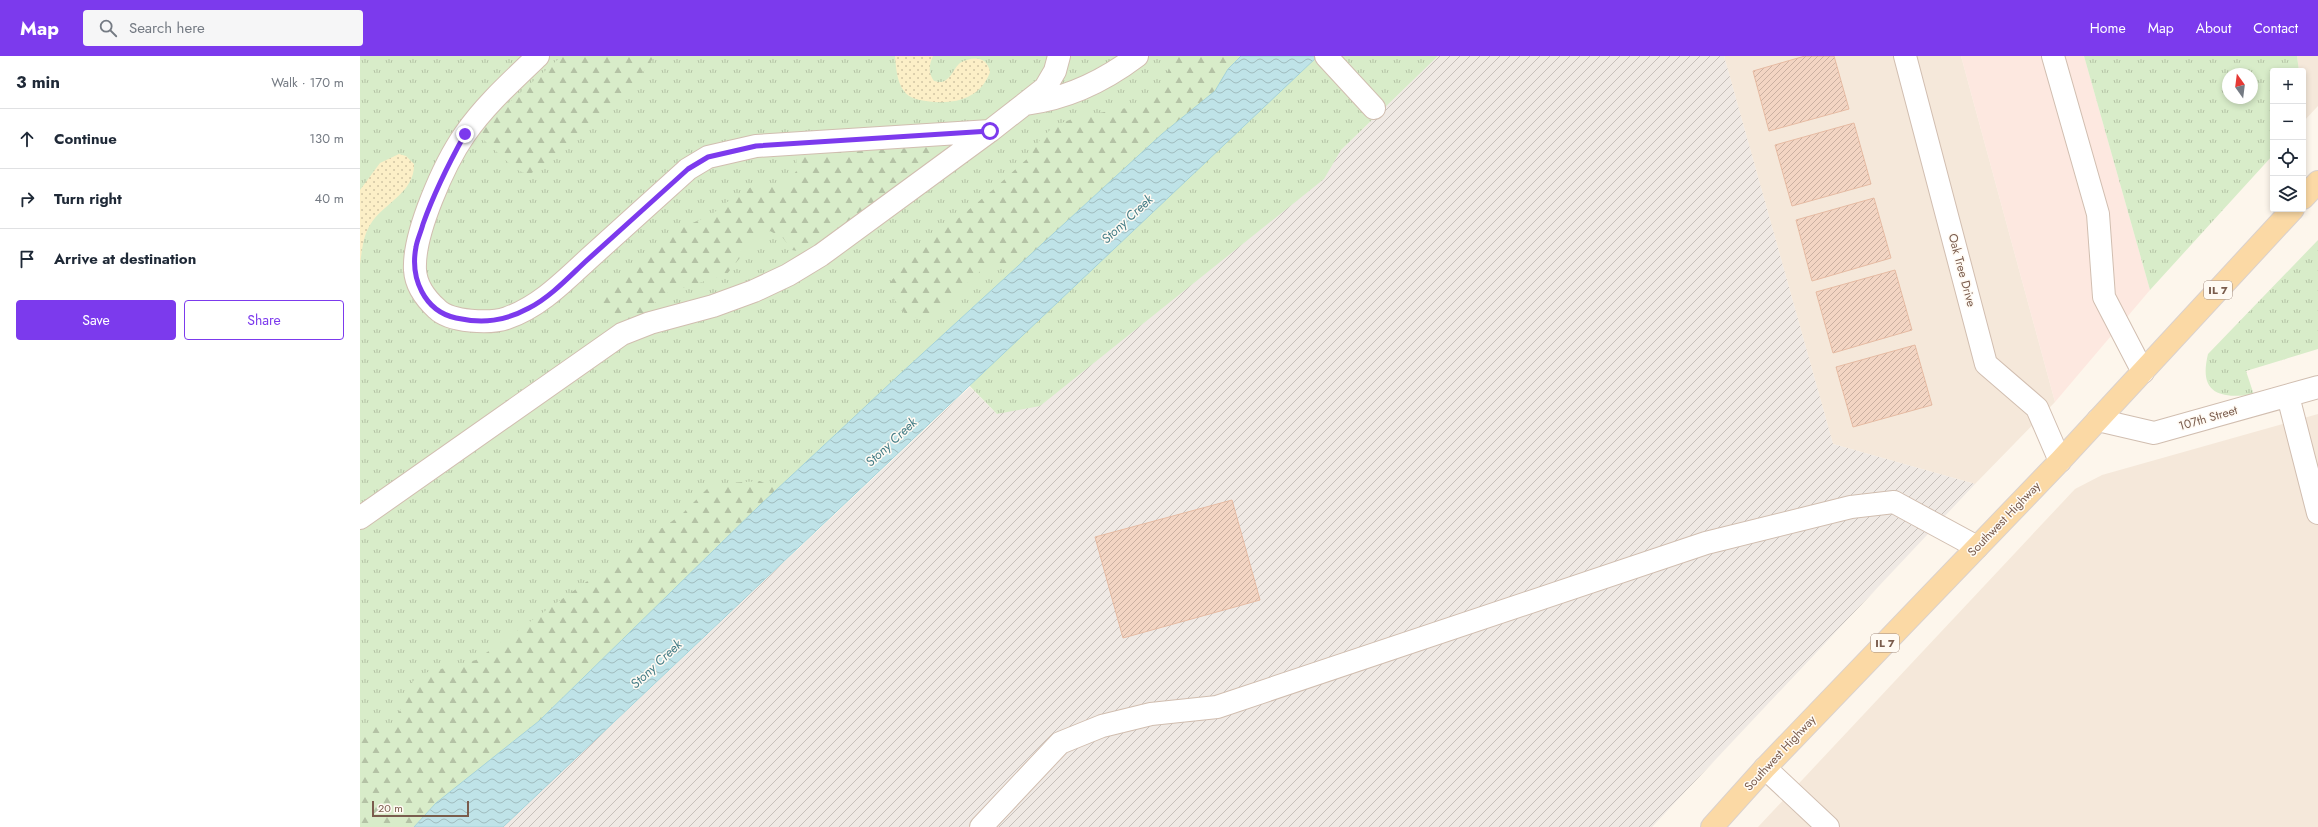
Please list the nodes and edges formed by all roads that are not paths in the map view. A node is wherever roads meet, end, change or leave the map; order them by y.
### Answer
1 (538, 56) edge
2 (1059, 56) edge
3 (1137, 56) edge
4 (1905, 56) edge
5 (2053, 56) edge
6 (1327, 57) edge
7 (1022, 105) junction
8 (1374, 108) dead end
9 (990, 131) junction
10 (2318, 182) edge
11 (2306, 195) edge
12 (2290, 212) edge
13 (2143, 372) junction
14 (2318, 387) edge
15 (2288, 396) junction
16 (2098, 420) junction
17 (2060, 461) junction
18 (2318, 513) edge
19 (360, 518) edge
20 (1977, 547) junction
21 (1765, 768) junction
22 (981, 827) edge
23 (1712, 827) edge
24 (1828, 827) edge

1 - 9 street
2 - 7 street
3 - 7 street
4 - 17 street, Oak Tree Drive
5 - 13 street
6 - 8 street
7 - 9 street
9 - 19 street
10 - 11 main road
12 - 13 main road, Southwest Highway / IL 7
13 - 16 main road, Southwest Highway / IL 7
14 - 15 street, 107th Street
15 - 16 street, 107th Street
15 - 18 street
16 - 17 main road, Southwest Highway / IL 7
17 - 20 main road, Southwest Highway / IL 7
20 - 21 main road, Southwest Highway / IL 7
20 - 22 street
21 - 23 main road, Southwest Highway / IL 7
21 - 24 street

